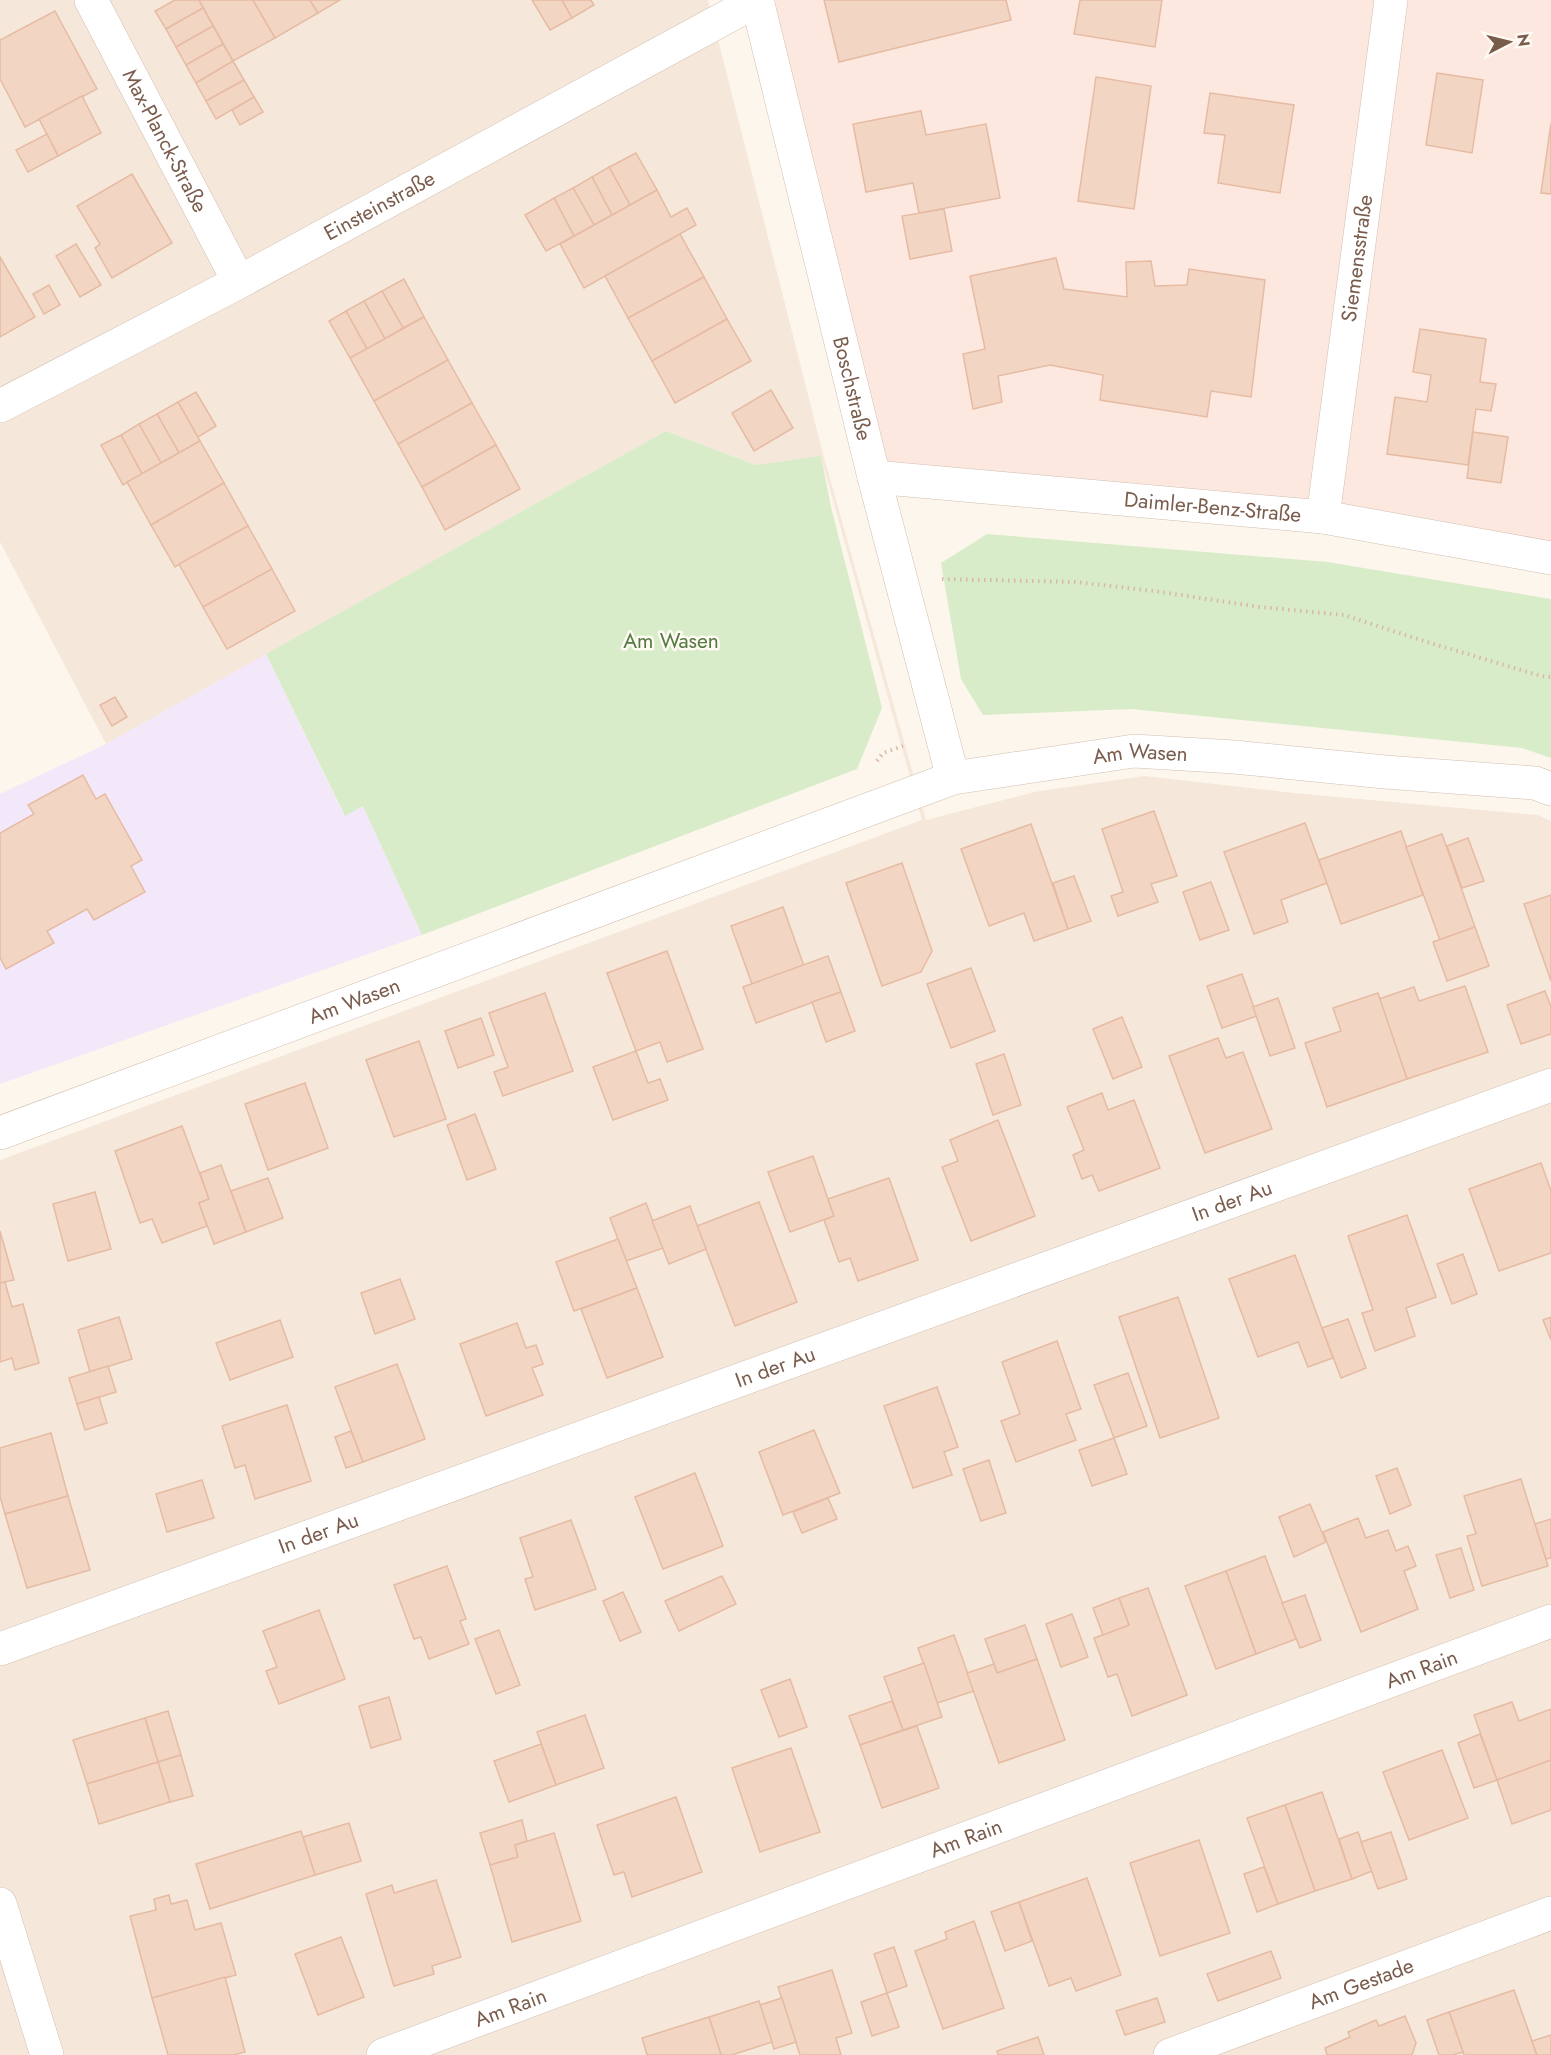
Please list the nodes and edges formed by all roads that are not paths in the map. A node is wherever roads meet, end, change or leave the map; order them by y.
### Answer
1 (91, 0) edge
2 (758, 0) edge
3 (1391, 0) edge
4 (239, 282) junction
5 (0, 406) edge
6 (874, 477) junction
7 (1323, 517) junction
8 (1551, 558) edge
9 (953, 778) junction
10 (1551, 789) edge
11 (1551, 1085) edge
12 (0, 1133) edge
13 (1551, 1621) edge
14 (0, 1649) edge
15 (0, 1904) edge
16 (1551, 1912) edge
17 (47, 2055) edge
18 (383, 2055) edge
19 (1170, 2055) edge

1 - 4 street, Max-Planck-Straße
2 - 4 street, Einsteinstraße
2 - 6 street, Boschstraße
3 - 7 street, Siemensstraße
4 - 5 street, Einsteinstraße
6 - 7 street, Daimler-Benz-Straße
6 - 9 street, Boschstraße
7 - 8 street, Daimler-Benz-Straße
9 - 10 street, Am Wasen
9 - 12 street, Am Wasen
11 - 14 street, In der Au
13 - 18 street, Am Rain
15 - 17 street
16 - 19 street, Am Gestade

